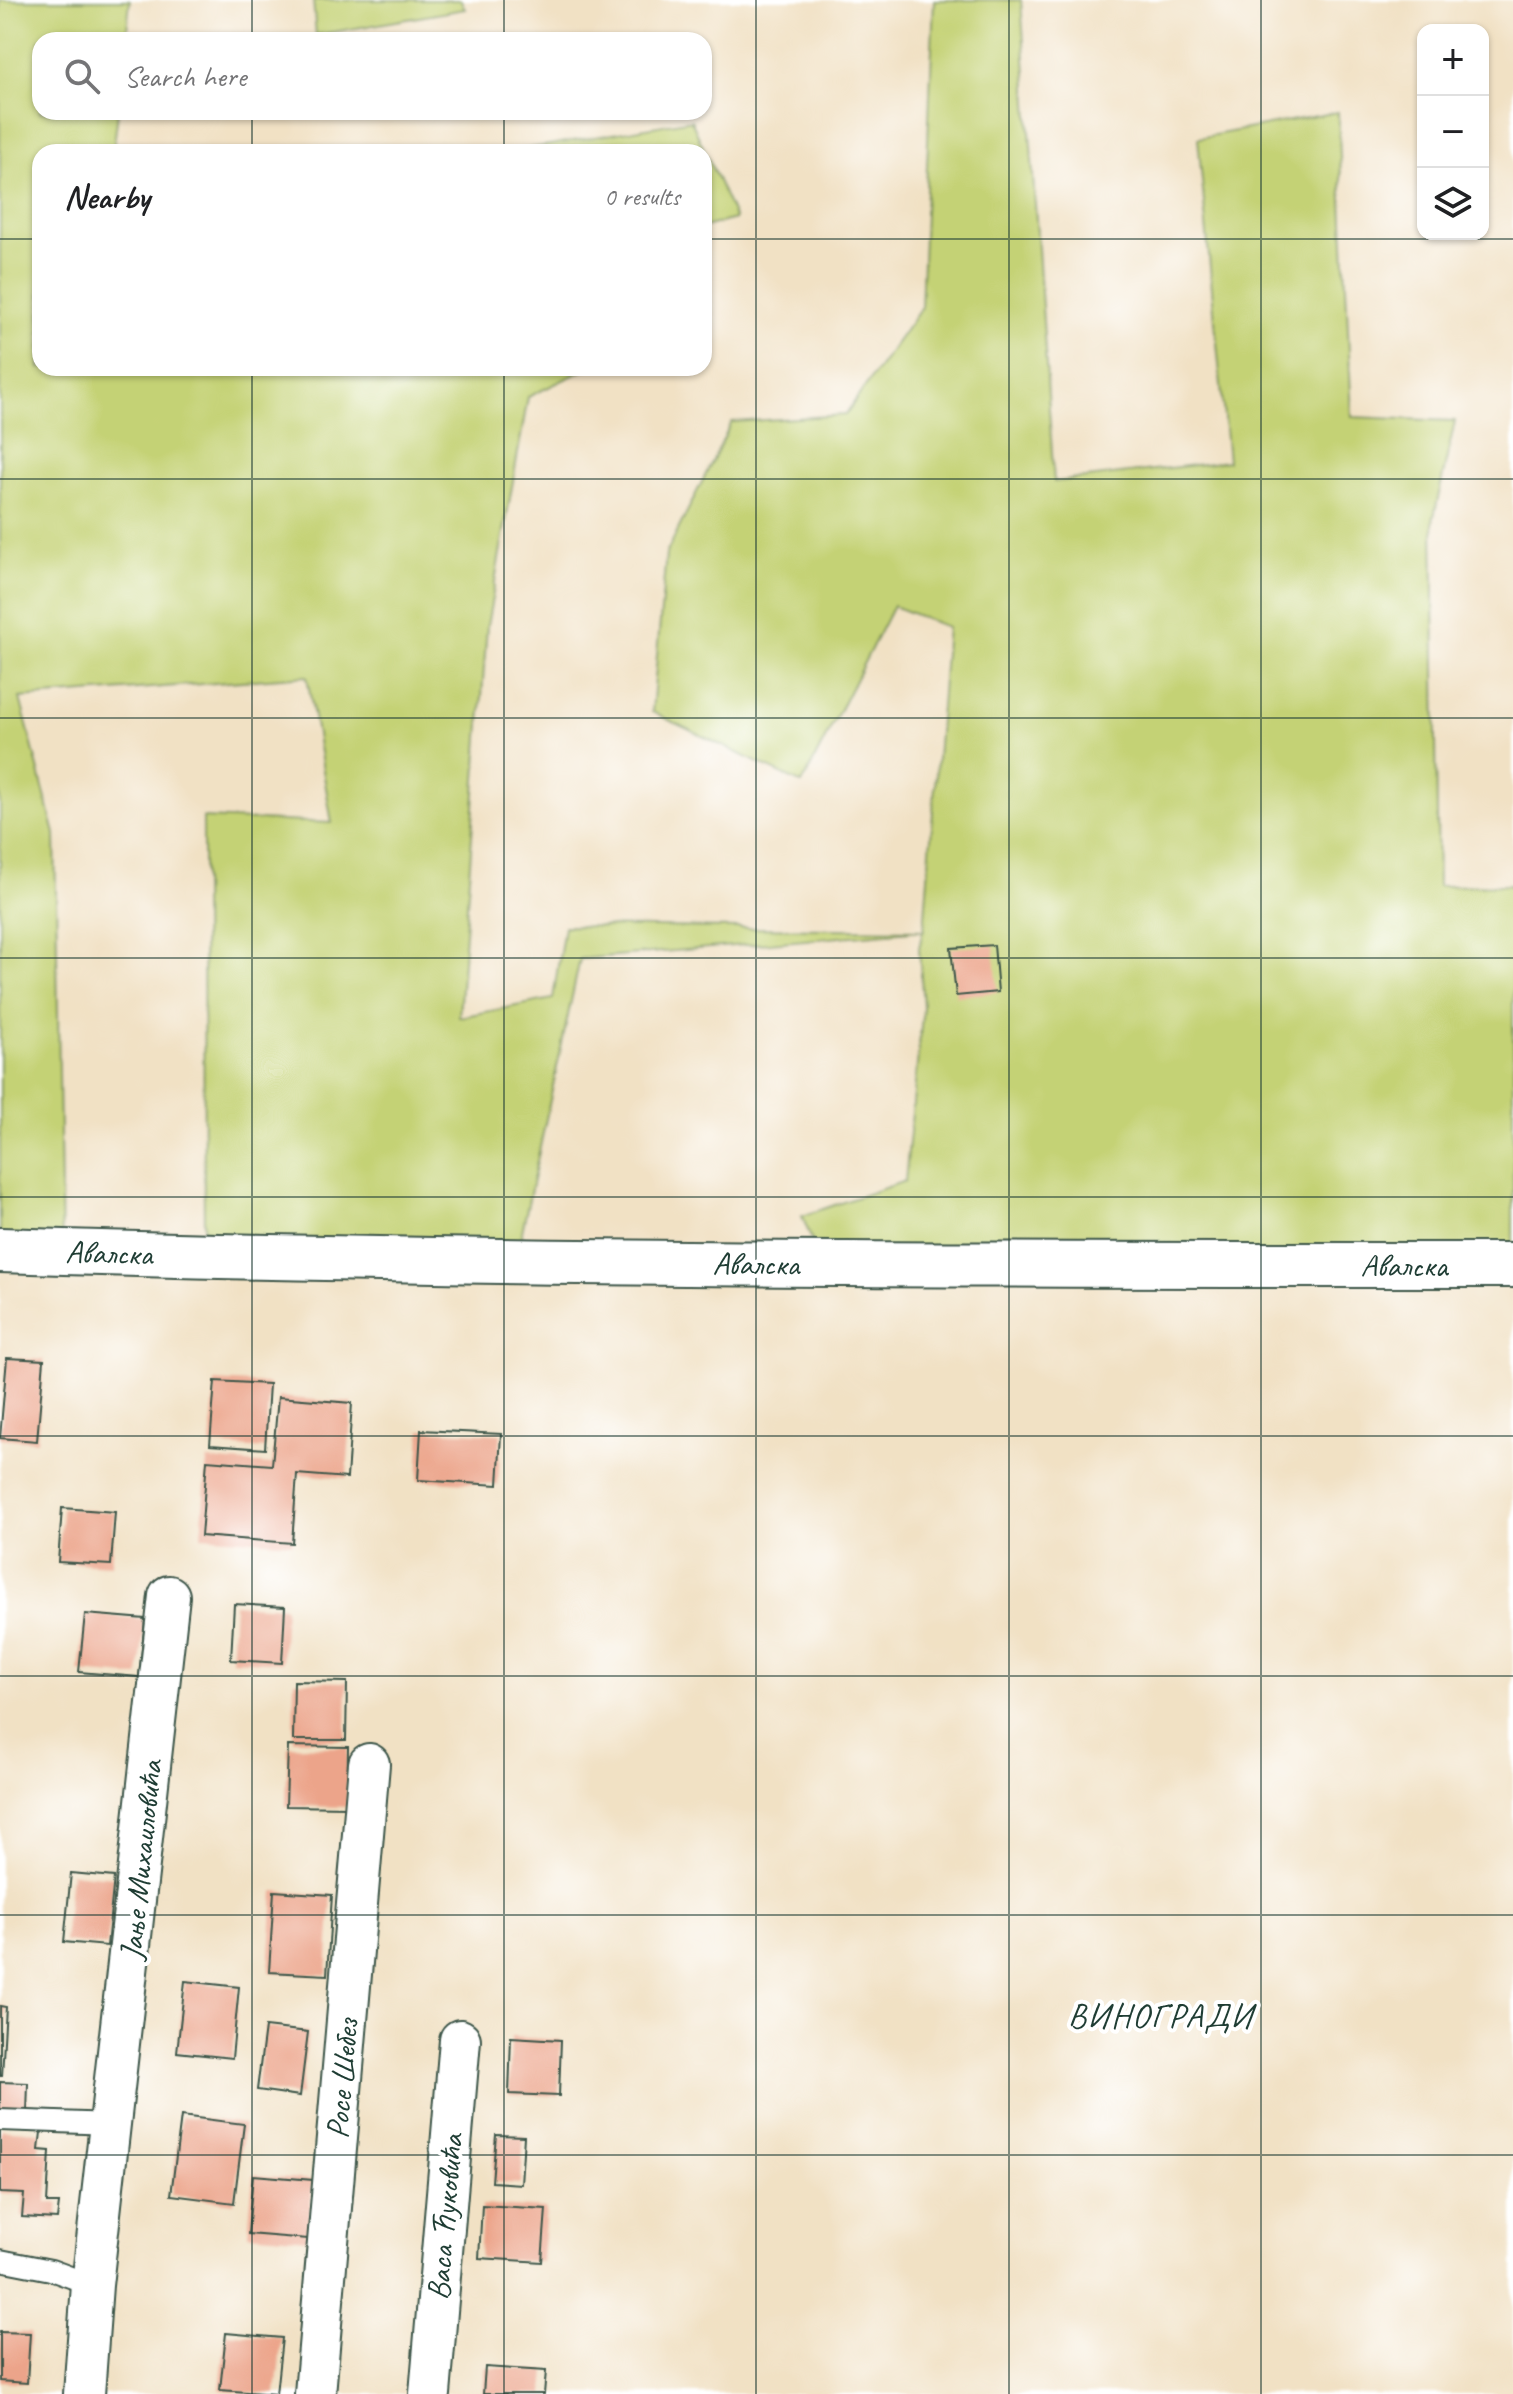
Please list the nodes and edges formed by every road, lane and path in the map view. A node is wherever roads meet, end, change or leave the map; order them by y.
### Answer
1 (0, 1250) edge
2 (1513, 1265) edge
3 (169, 1596) dead end
4 (369, 1764) dead end
5 (460, 2040) dead end
6 (0, 2120) edge
7 (112, 2124) junction
8 (0, 2260) edge
9 (92, 2285) junction
10 (84, 2394) edge
11 (315, 2394) edge
12 (430, 2394) edge

1 - 2 main road, Авалска
3 - 7 street, Јање Михаиловића
4 - 11 street, Росе Шебез
5 - 12 street, Васа Ћуковића
6 - 7 lane
7 - 9 street, Јање Михаиловића
8 - 9 lane
9 - 10 street, Јање Михаиловића

